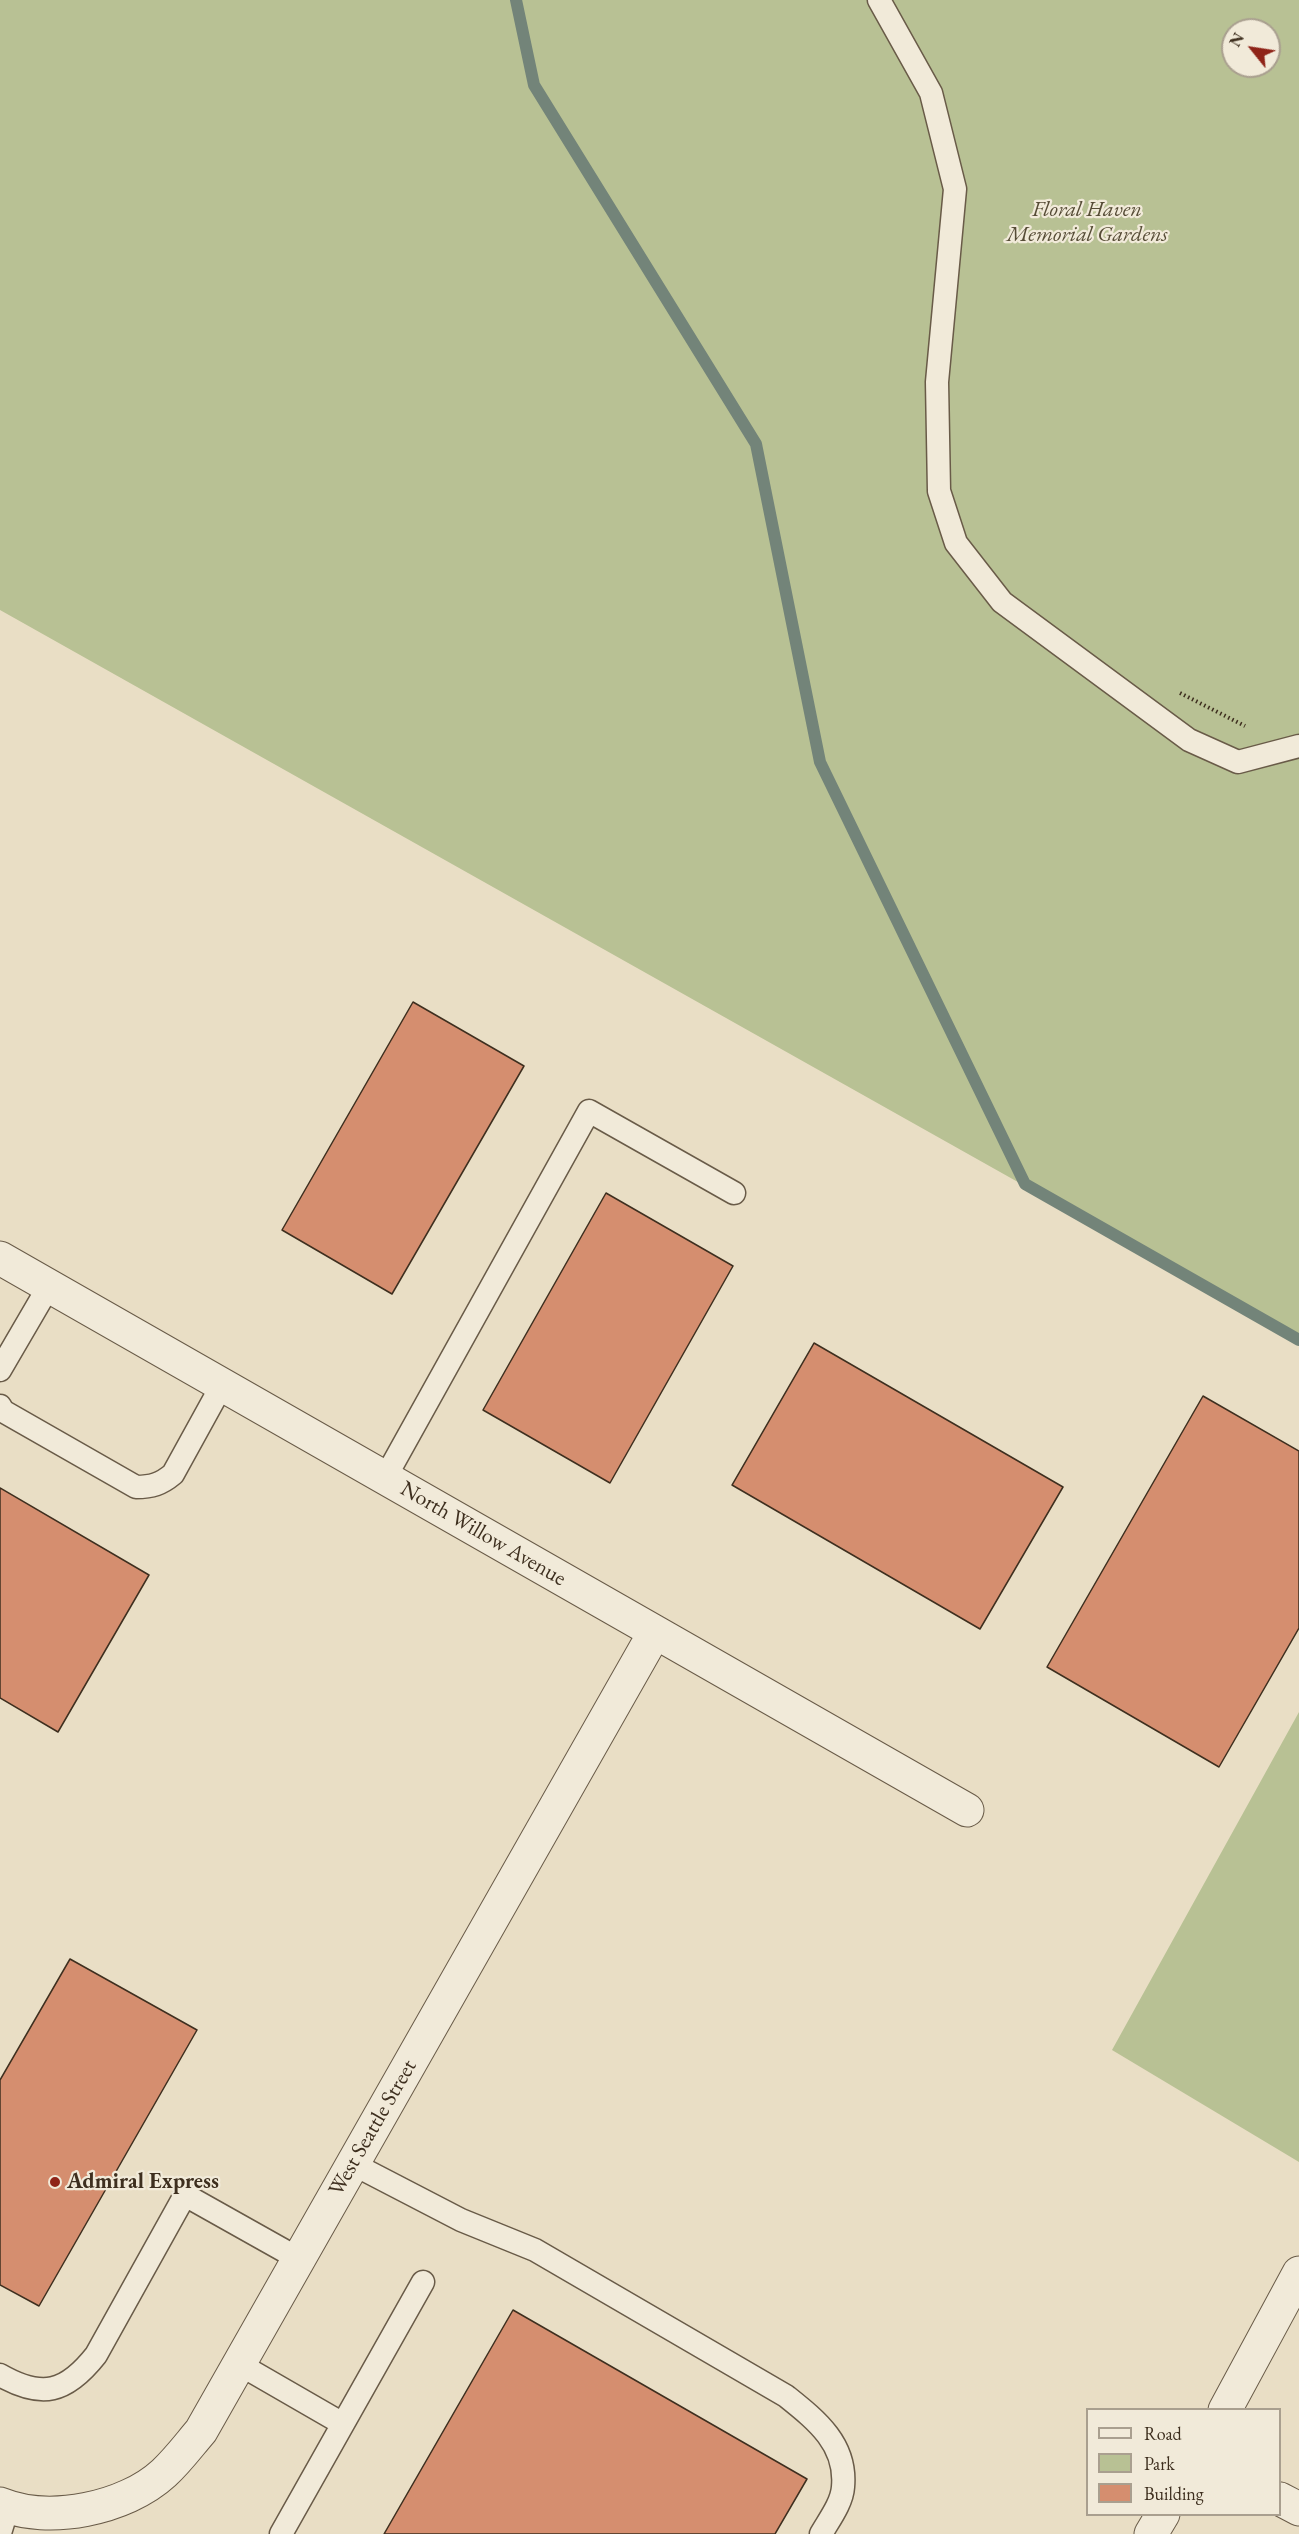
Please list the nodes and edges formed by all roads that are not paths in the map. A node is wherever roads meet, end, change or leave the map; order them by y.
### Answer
1 (879, 0) edge
2 (1299, 746) edge
3 (734, 1193) dead end
4 (0, 1258) edge
5 (49, 1286) junction
6 (0, 1370) edge
7 (222, 1385) junction
8 (0, 1406) edge
9 (385, 1478) junction
10 (655, 1632) junction
11 (967, 1810) dead end
12 (353, 2164) junction
13 (299, 2259) junction
14 (1299, 2273) edge
15 (423, 2282) dead end
16 (238, 2364) junction
17 (0, 2375) edge
18 (1226, 2408) edge
19 (343, 2424) junction
20 (1281, 2500) edge
21 (1299, 2509) edge
22 (3, 2515) edge
23 (1162, 2516) edge
24 (282, 2534) edge
25 (821, 2534) edge
26 (1151, 2534) edge

1 - 2 lane
3 - 9 lane
4 - 5 street, North Willow Avenue
5 - 6 lane
5 - 7 street, North Willow Avenue
7 - 8 lane
7 - 9 street, North Willow Avenue
9 - 10 street, North Willow Avenue
10 - 11 street, North Willow Avenue
10 - 12 street, West Seattle Street
12 - 13 street, West Seattle Street
12 - 25 lane
13 - 16 street, West Seattle Street
13 - 17 lane
14 - 18 street
15 - 19 lane
16 - 19 lane
16 - 22 street, West Seattle Street
19 - 24 lane
20 - 21 street
23 - 26 street

